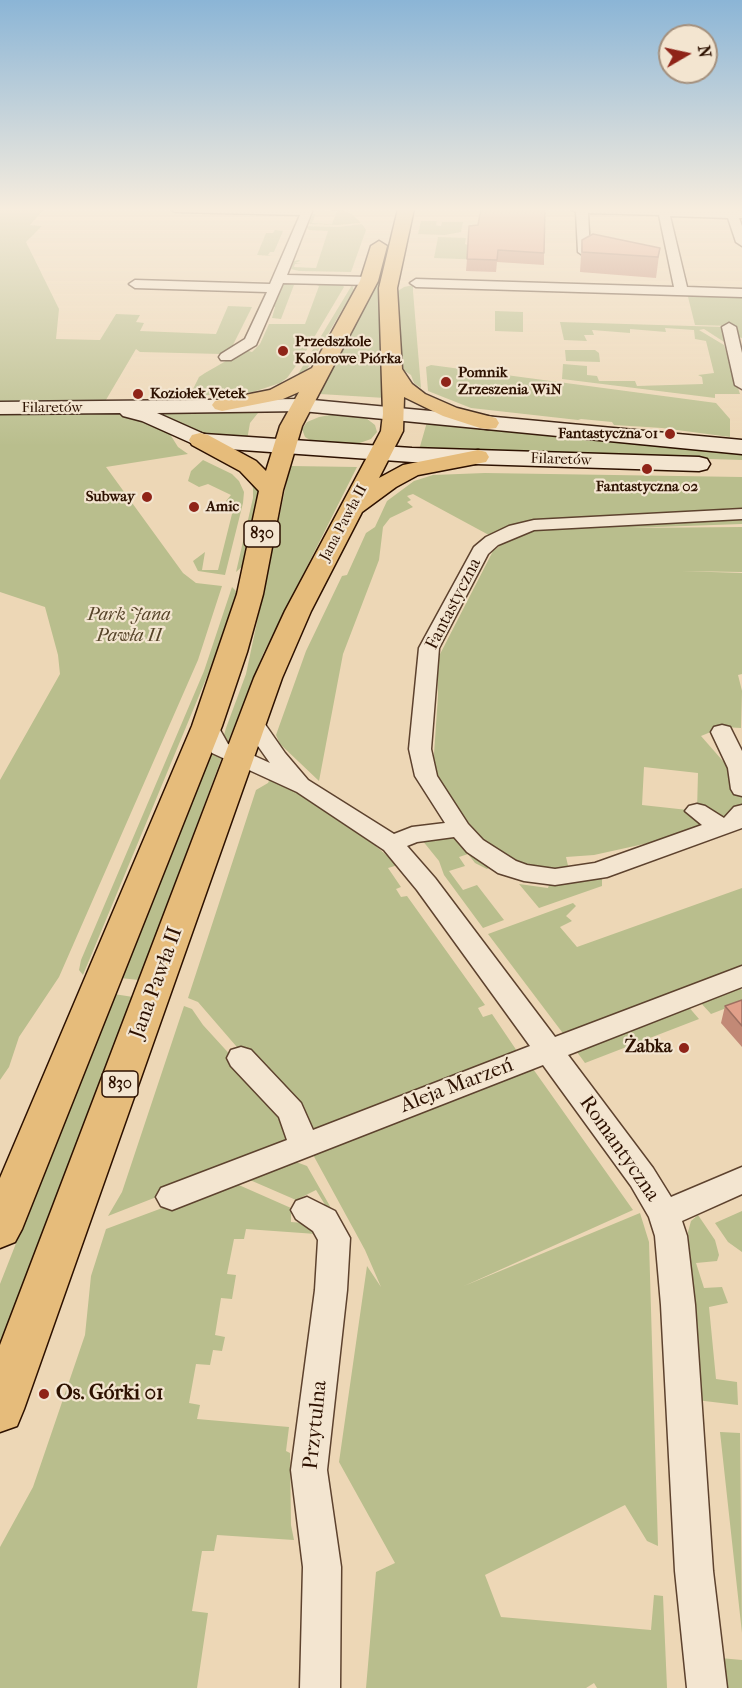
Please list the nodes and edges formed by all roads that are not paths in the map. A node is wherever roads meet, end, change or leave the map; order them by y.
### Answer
1 (275, 288) edge
2 (365, 288) edge
3 (389, 288) edge
4 (574, 288) edge
5 (680, 288) edge
6 (681, 291) junction
7 (742, 293) edge
8 (729, 327) dead end
9 (226, 357) dead end
10 (390, 367) junction
11 (319, 372) junction
12 (742, 385) edge
13 (222, 405) junction
14 (302, 405) junction
15 (0, 408) edge
16 (98, 408) junction
17 (394, 414) junction
18 (488, 423) junction
19 (200, 440) junction
20 (283, 447) junction
21 (742, 447) edge
22 (380, 453) junction
23 (478, 457) junction
24 (742, 466) edge
25 (271, 490) junction
26 (350, 511) junction
27 (741, 512) edge
28 (252, 722) junction
29 (207, 726) junction
30 (722, 732) dead end
31 (238, 758) junction
32 (305, 787) junction
33 (742, 789) edge
34 (698, 812) dead end
35 (742, 812) edge
36 (722, 827) junction
37 (460, 829) junction
38 (392, 844) junction
39 (742, 976) edge
40 (548, 1051) junction
41 (241, 1058) dead end
42 (304, 1145) junction
43 (742, 1180) edge
44 (172, 1197) dead end
45 (307, 1210) dead end
46 (664, 1214) junction
47 (0, 1229) edge
48 (0, 1409) edge
49 (320, 1688) edge
50 (707, 1688) edge

1 - 9 street
2 - 11 main road, 830
3 - 10 main road, 830
4 - 6 street
5 - 6 street
6 - 7 street
8 - 12 street
10 - 17 main road, 830
10 - 18 main road
11 - 13 main road
11 - 14 main road, 830
13 - 14 main road, Filaretów
13 - 16 main road, Filaretów
14 - 17 main road, Filaretów
14 - 20 main road, 830
15 - 16 main road, Filaretów
16 - 19 main road, Filaretów
17 - 18 main road, Filaretów
17 - 22 main road, 830
18 - 21 main road, Filaretów
19 - 20 main road, Filaretów
19 - 25 main road
20 - 22 main road, Filaretów
20 - 25 main road, 830
22 - 23 main road, Filaretów
22 - 26 main road, Jana Pawła II / 830
23 - 24 main road, Filaretów
23 - 26 main road
25 - 29 main road, 830
26 - 28 main road, Jana Pawła II / 830
27 - 37 street, Fantastyczna
28 - 31 main road, Jana Pawła II / 830
28 - 32 street, Romantyczna
29 - 31 street
29 - 47 main road, 830
30 - 33 street
31 - 32 street, Romantyczna
31 - 48 main road, Jana Pawła II / 830
32 - 38 street, Romantyczna
34 - 36 street
35 - 36 street, Fantastyczna
36 - 37 street, Fantastyczna
37 - 38 street
38 - 40 street, Romantyczna
39 - 40 street, Aleja Marzeń
40 - 42 street, Aleja Marzeń
40 - 46 street, Romantyczna
41 - 42 street
42 - 44 street, Aleja Marzeń
43 - 46 street
45 - 49 street, Przytulna
46 - 50 street, Romantyczna

